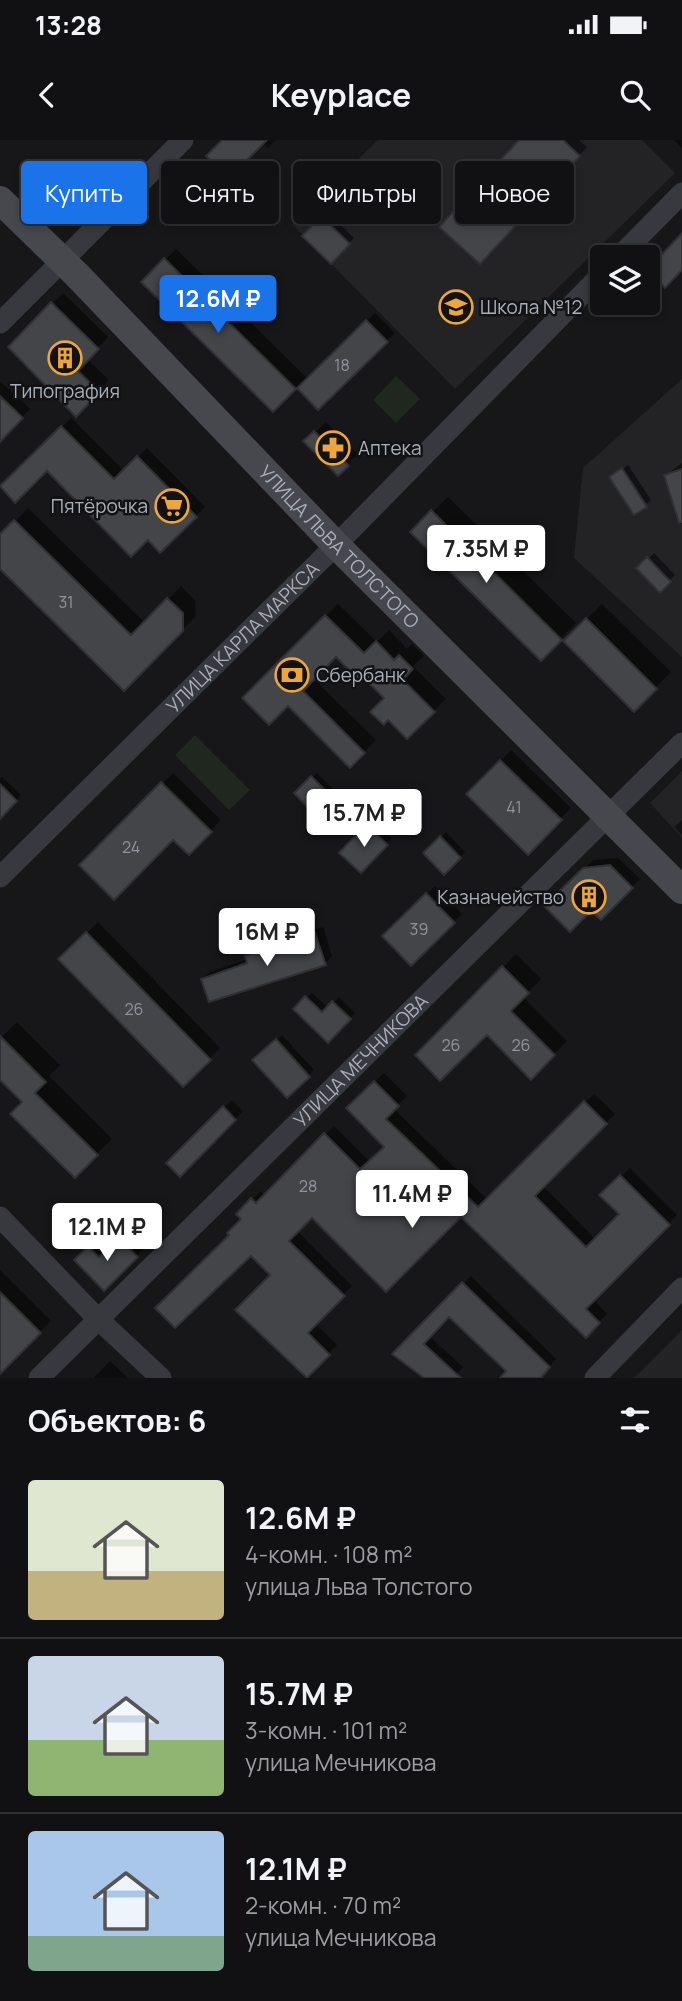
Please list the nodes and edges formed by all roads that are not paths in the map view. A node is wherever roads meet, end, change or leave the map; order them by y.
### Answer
1 (183, 140) edge
2 (682, 193) edge
3 (0, 200) edge
4 (631, 245) edge
5 (62, 261) junction
6 (590, 286) edge
7 (0, 323) edge
8 (336, 545) junction
9 (682, 743) edge
10 (607, 818) junction
11 (0, 877) edge
12 (682, 890) edge
13 (0, 1217) edge
14 (682, 1288) edge
15 (97, 1318) junction
16 (39, 1378) edge
17 (161, 1378) edge
18 (595, 1378) edge

1 - 5 street
2 - 4 street
3 - 5 street, УЛИЦА ЛЬВА ТОЛСТОГО
5 - 7 street
5 - 8 street, УЛИЦА ЛЬВА ТОЛСТОГО
6 - 8 street, УЛИЦА КАРЛА МАРКСА
8 - 10 street, УЛИЦА ЛЬВА ТОЛСТОГО
8 - 11 street, УЛИЦА КАРЛА МАРКСА
9 - 10 street, УЛИЦА МЕЧНИКОВА
10 - 12 street, УЛИЦА ЛЬВА ТОЛСТОГО
10 - 15 street, УЛИЦА МЕЧНИКОВА
13 - 15 street
14 - 18 street
15 - 16 street, УЛИЦА МЕЧНИКОВА
15 - 17 street

